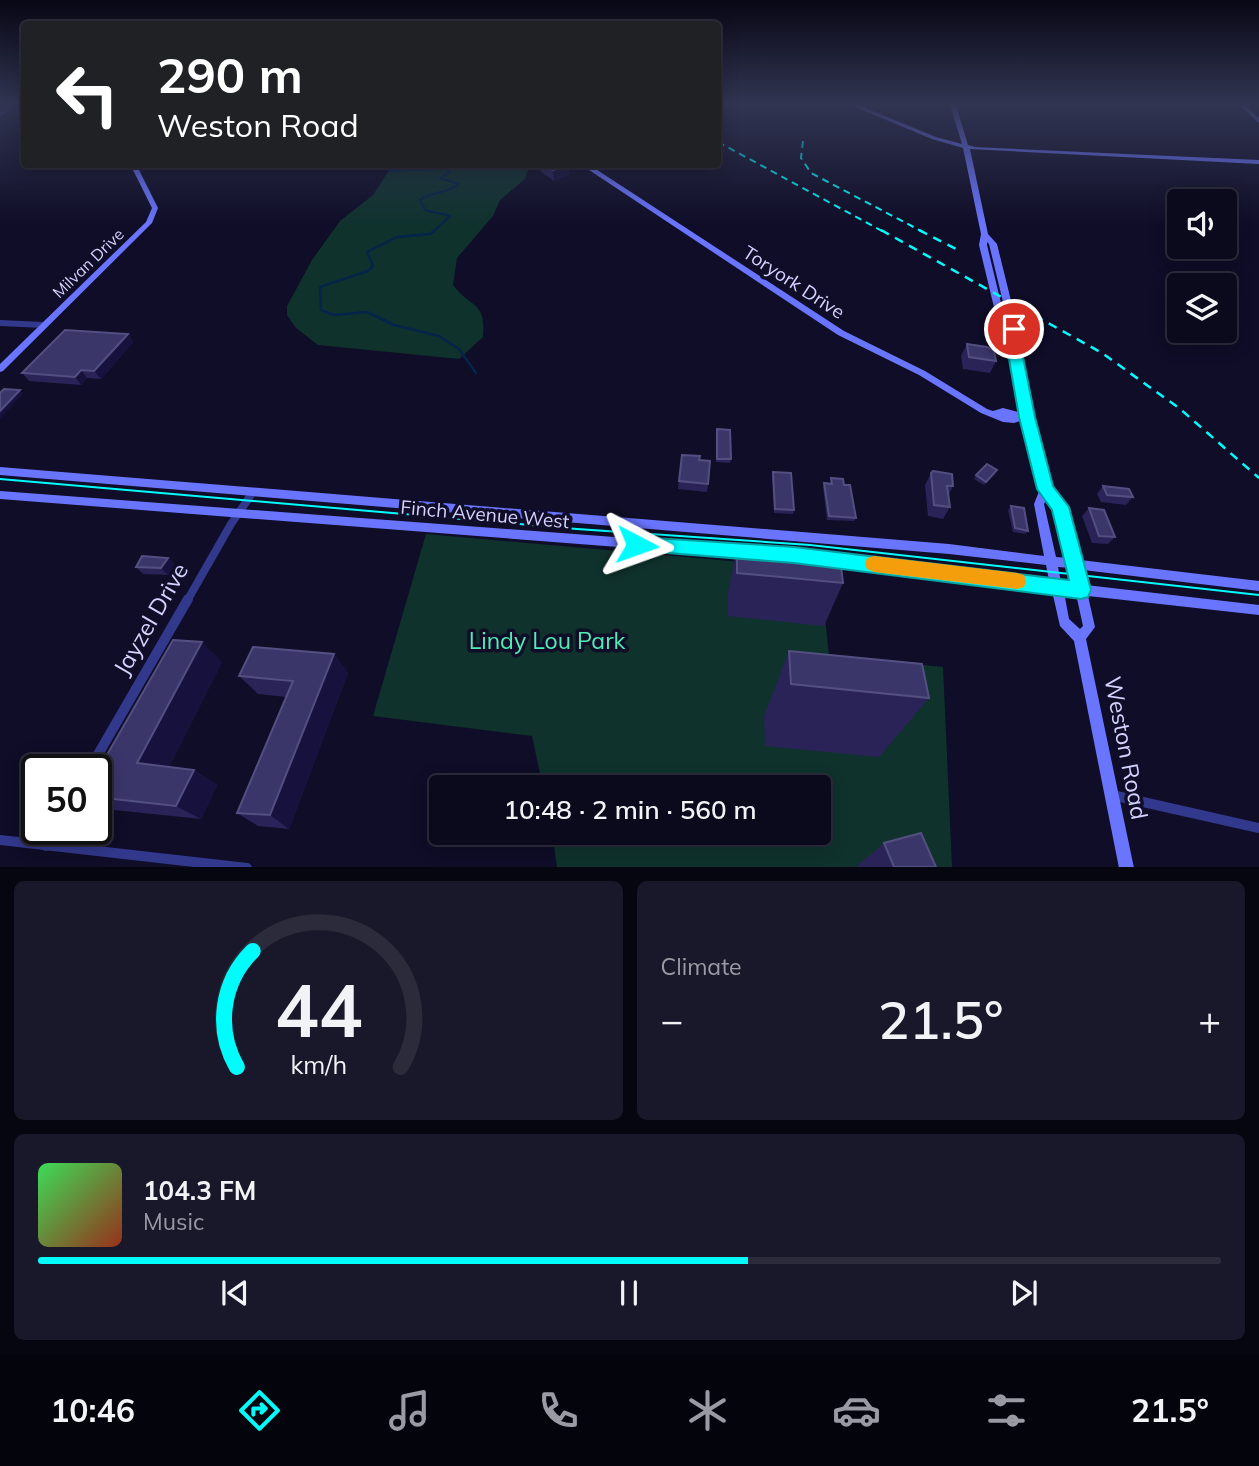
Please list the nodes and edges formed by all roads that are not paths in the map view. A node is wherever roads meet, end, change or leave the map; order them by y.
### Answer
1 (961, 145) edge
2 (966, 147) junction
3 (1259, 162) edge
4 (135, 168) edge
5 (589, 168) edge
6 (0, 323) edge
7 (44, 325) junction
8 (0, 369) edge
9 (1023, 417) junction
10 (0, 471) edge
11 (1045, 489) junction
12 (253, 492) junction
13 (0, 495) edge
14 (239, 511) junction
15 (753, 552) edge
16 (816, 557) edge
17 (1053, 560) junction
18 (1076, 564) junction
19 (1058, 586) junction
20 (1259, 586) edge
21 (1081, 590) junction
22 (1259, 610) edge
23 (1080, 638) junction
24 (98, 754) edge
25 (1112, 795) junction
26 (1259, 828) edge
27 (0, 840) edge
28 (46, 846) joint
29 (247, 867) edge
30 (1127, 867) edge

1 - 2 main road
2 - 3 main road
2 - 9 main road, Weston Road
4 - 7 main road, Milvan Drive
5 - 9 main road, Toryork Drive
6 - 7 street
7 - 8 main road, Milvan Drive
9 - 11 main road, Weston Road
10 - 12 main road, Finch Avenue West
11 - 17 main road, Weston Road
11 - 18 main road, Weston Road
12 - 14 street, Jayzel Drive
12 - 17 main road, Finch Avenue West
13 - 14 main road, Finch Avenue West
14 - 15 main road, Finch Avenue West
14 - 24 street, Jayzel Drive
16 - 19 main road
17 - 18 main road, Finch Avenue West
17 - 19 main road, Weston Road
18 - 20 main road, Finch Avenue West
18 - 21 main road, Weston Road
19 - 21 main road
19 - 23 main road, Weston Road
21 - 22 main road
21 - 23 main road, Weston Road
23 - 25 main road, Weston Road
25 - 26 street
25 - 30 main road, Weston Road
27 - 28 street
28 - 29 street

